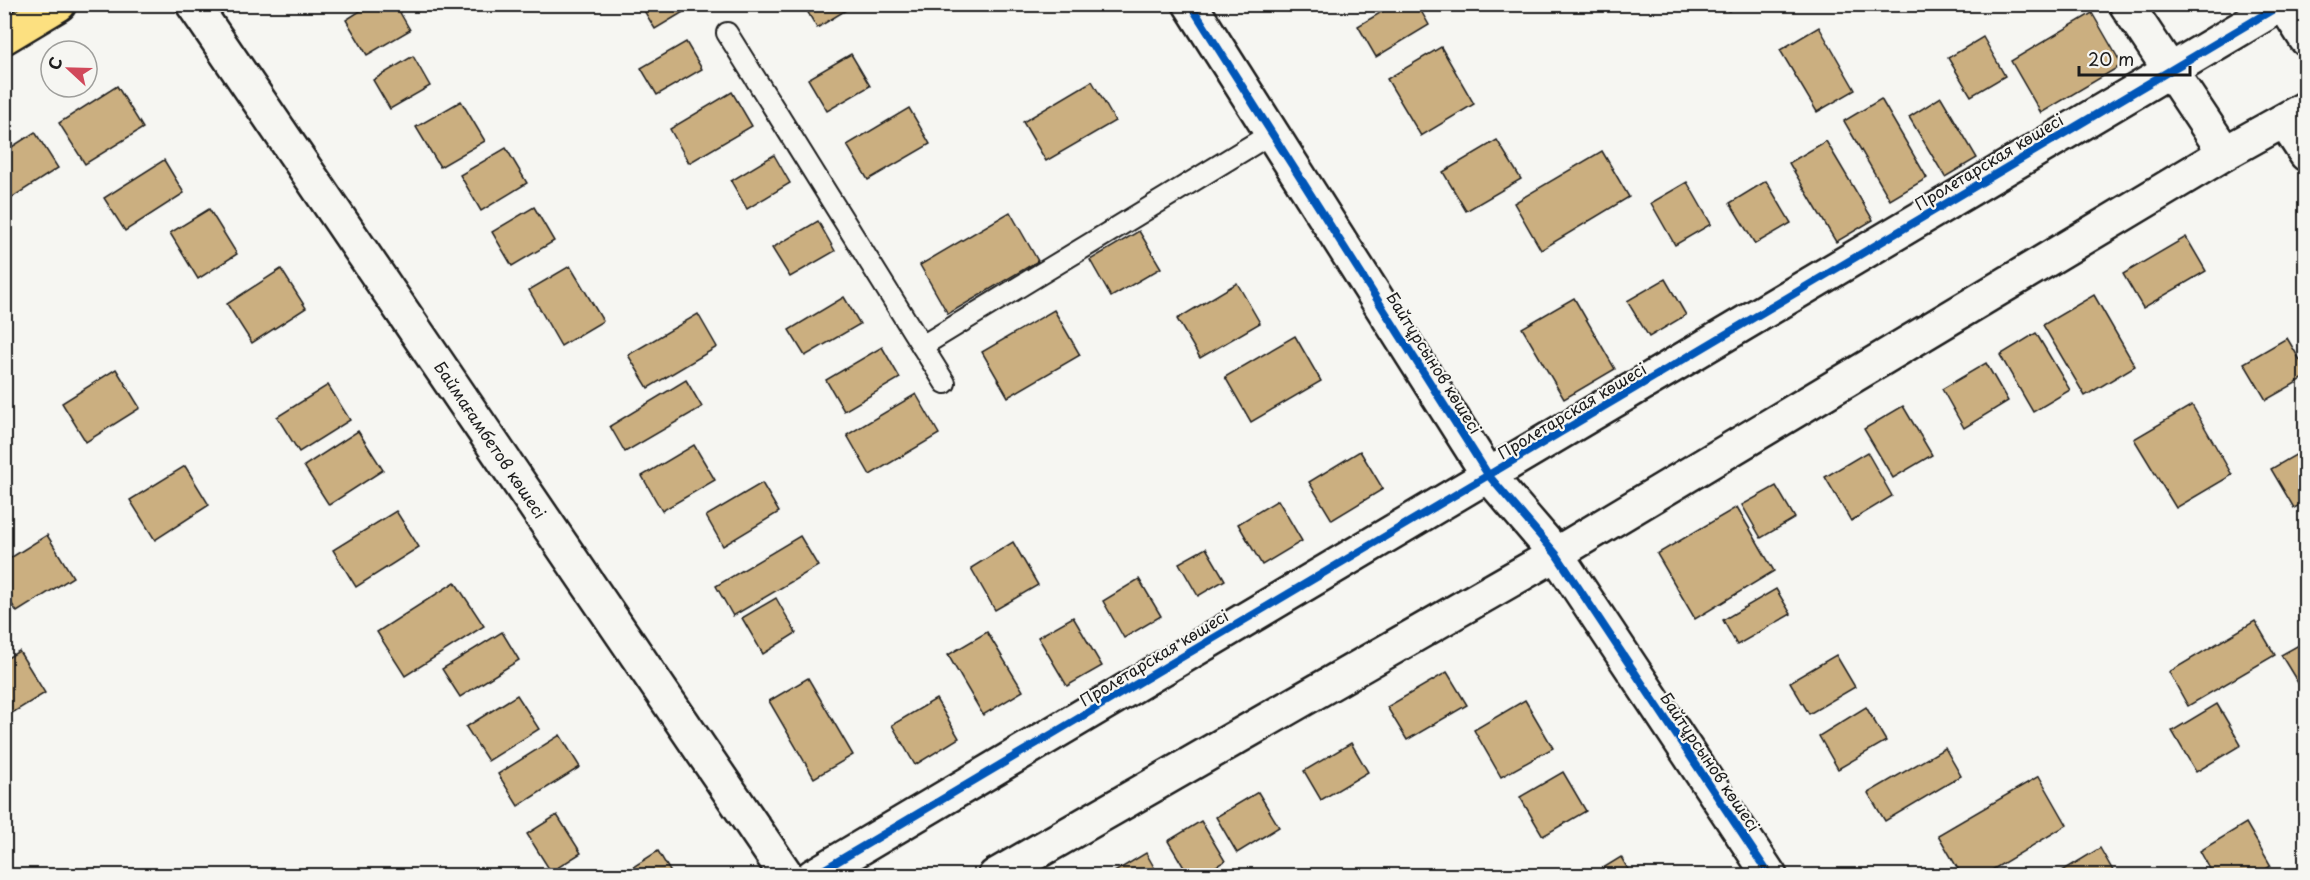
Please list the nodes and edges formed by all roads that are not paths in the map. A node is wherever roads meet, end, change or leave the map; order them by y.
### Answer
1 (59, 4) edge
2 (193, 4) edge
3 (1190, 4) edge
4 (2126, 4) edge
5 (2283, 4) edge
6 (727, 33) dead end
7 (4, 37) edge
8 (2306, 39) edge
9 (2170, 70) junction
10 (2295, 115) edge
11 (1272, 133) junction
12 (2225, 153) junction
13 (2306, 154) edge
14 (922, 346) junction
15 (945, 383) dead end
16 (1489, 476) junction
17 (1556, 554) junction
18 (787, 876) edge
19 (813, 876) edge
20 (995, 876) edge
21 (1770, 876) edge

1 - 7 main road
2 - 18 street, Баймағамбетов көшесі
3 - 11 street, Байтұрсынов көшесі
4 - 9 street
5 - 8 street
5 - 9 street, Пролетарская көшесі
6 - 14 lane
9 - 12 street
9 - 16 street, Пролетарская көшесі
10 - 12 street
10 - 13 street
11 - 14 lane
11 - 16 street, Байтұрсынов көшесі
12 - 17 street
14 - 15 lane
16 - 17 street, Байтұрсынов көшесі
16 - 19 street, Пролетарская көшесі
17 - 20 street
17 - 21 street, Байтұрсынов көшесі

